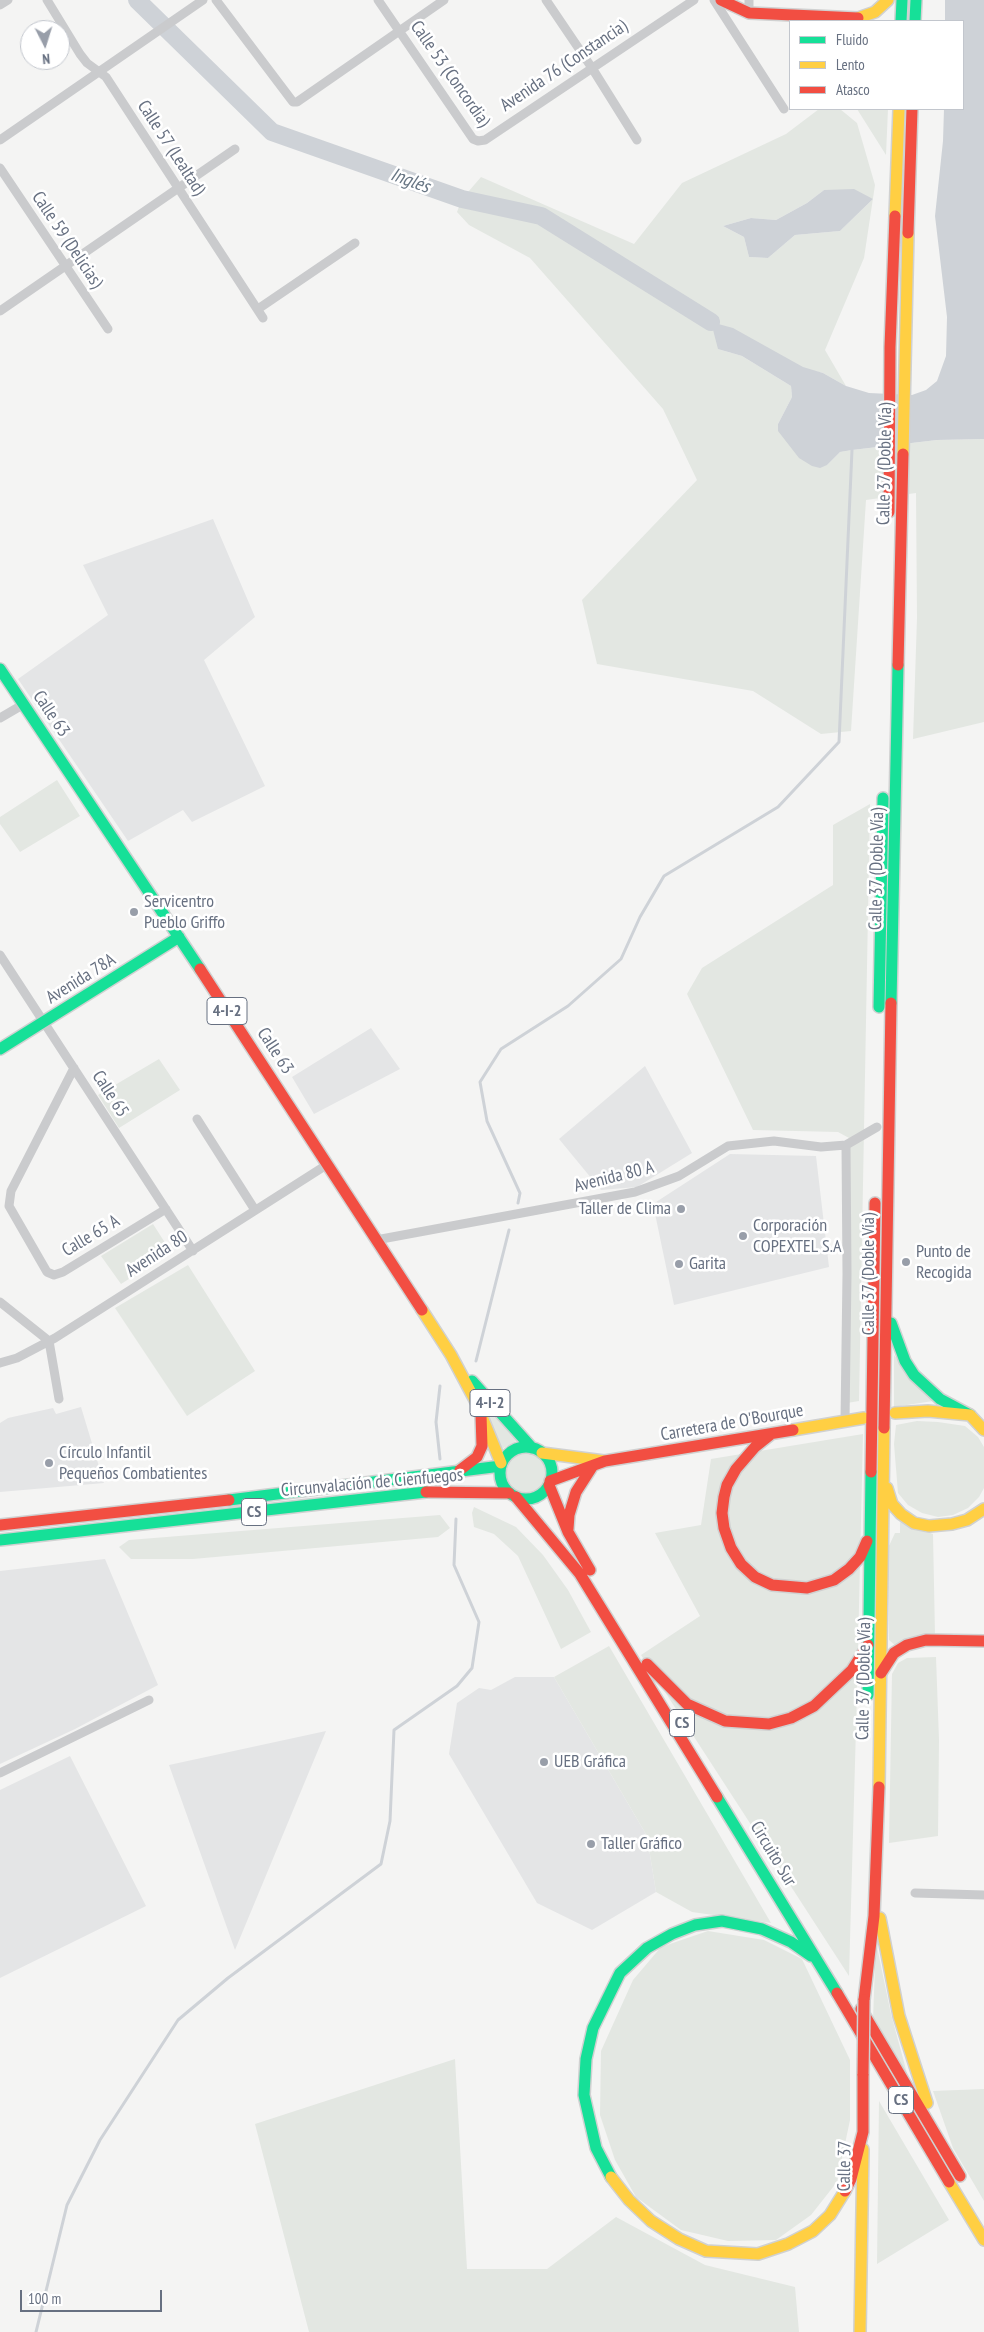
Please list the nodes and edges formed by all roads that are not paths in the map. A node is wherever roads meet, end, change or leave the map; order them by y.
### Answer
1 (8, 0) edge
2 (47, 0) edge
3 (203, 0) edge
4 (216, 0) edge
5 (378, 0) edge
6 (444, 0) edge
7 (546, 0) edge
8 (694, 0) edge
9 (714, 0) edge
10 (721, 0) edge
11 (749, 0) edge
12 (888, 0) edge
13 (902, 0) edge
14 (916, 0) edge
15 (0, 5) edge
16 (749, 13) junction
17 (862, 20) edge
18 (902, 20) edge
19 (915, 20) edge
20 (399, 31) junction
21 (592, 68) junction
22 (100, 70) junction
23 (784, 109) dead end
24 (899, 110) edge
25 (912, 110) edge
26 (0, 140) edge
27 (637, 140) dead end
28 (478, 141) joint
29 (235, 149) dead end
30 (0, 168) edge
31 (178, 189) junction
32 (355, 243) dead end
33 (64, 267) junction
34 (258, 308) junction
35 (0, 312) edge
36 (263, 318) dead end
37 (108, 329) dead end
38 (889, 521) dead end
39 (0, 669) edge
40 (24, 704) junction
41 (0, 718) edge
42 (885, 731) dead end
43 (180, 937) junction
44 (0, 955) edge
45 (879, 1019) dead end
46 (44, 1022) junction
47 (0, 1049) edge
48 (74, 1068) junction
49 (878, 1078) dead end
50 (196, 1119) dead end
51 (877, 1127) junction
52 (846, 1145) junction
53 (877, 1147) dead end
54 (328, 1164) junction
55 (876, 1186) dead end
56 (166, 1209) junction
57 (254, 1210) junction
58 (376, 1240) junction
59 (193, 1250) junction
60 (0, 1302) edge
61 (887, 1312) junction
62 (49, 1341) junction
63 (451, 1355) junction
64 (0, 1363) edge
65 (59, 1399) dead end
66 (895, 1413) dead end
67 (481, 1415) junction
68 (970, 1415) junction
69 (984, 1417) edge
70 (864, 1418) dead end
71 (845, 1421) junction
72 (984, 1430) edge
73 (770, 1435) junction
74 (537, 1451) junction
75 (605, 1462) junction
76 (501, 1465) junction
77 (592, 1467) junction
78 (458, 1471) junction
79 (885, 1481) junction
80 (550, 1483) junction
81 (476, 1491) junction
82 (512, 1495) junction
83 (984, 1509) edge
84 (967, 1520) junction
85 (984, 1520) edge
86 (0, 1525) edge
87 (870, 1530) junction
88 (568, 1532) junction
89 (0, 1540) edge
90 (554, 1540) junction
91 (984, 1641) edge
92 (868, 1645) junction
93 (647, 1664) junction
94 (881, 1673) junction
95 (149, 1700) dead end
96 (0, 1773) edge
97 (876, 1876) junction
98 (915, 1893) dead end
99 (984, 1895) edge
100 (817, 1960) junction
101 (864, 2000) junction
102 (863, 2132) junction
103 (943, 2146) junction
104 (967, 2188) dead end
105 (984, 2240) edge
106 (860, 2332) edge

1 - 15 street
2 - 22 street, Calle 57 (Lealtad)
3 - 22 street
4 - 20 street
5 - 20 street, Calle 53 (Concordia)
6 - 20 street
7 - 21 street
8 - 21 street, Avenida 76 (Constancia)
9 - 23 street
10 - 16 main road
11 - 16 street
12 - 17 main road
13 - 18 main road
14 - 19 main road
16 - 17 main road
20 - 28 street, Calle 53 (Concordia)
21 - 27 street
21 - 28 street, Avenida 76 (Constancia)
22 - 26 street
22 - 31 street, Calle 57 (Lealtad)
24 - 38 main road, Calle 37 (Doble Vía)
25 - 61 main road, Calle 37 (Doble Vía)
29 - 31 street
30 - 33 street, Calle 59 (Delicias)
31 - 33 street
31 - 34 street, Calle 57 (Lealtad)
32 - 34 street
33 - 35 street
33 - 37 street, Calle 59 (Delicias)
34 - 36 street, Calle 57 (Lealtad)
39 - 40 main road, Calle 63 / 4-I-2
40 - 41 street
40 - 43 main road, Calle 63 / 4-I-2
42 - 45 main road, Calle 37 (Doble Vía)
43 - 46 main road, Avenida 78A
43 - 54 main road, Calle 63 / 4-I-2
44 - 46 street, Calle 65
46 - 47 main road, Avenida 78A
46 - 48 street, Calle 65
48 - 56 street, Calle 65
48 - 56 street, Calle 65 A
49 - 51 main road
50 - 57 street
51 - 52 street, Avenida 80 A
51 - 53 main road
52 - 58 street, Avenida 80 A
52 - 71 street
54 - 57 street, Avenida 80
54 - 58 main road, Calle 63 / 4-I-2
55 - 87 main road, Calle 37 (Doble Vía)
56 - 59 street, Calle 65
57 - 59 street, Avenida 80
58 - 63 main road, Calle 63 / 4-I-2
59 - 62 street, Avenida 80
60 - 62 street
61 - 68 main road
61 - 79 main road, Calle 37 (Doble Vía)
62 - 64 street, Avenida 80
62 - 65 street
63 - 67 main road, Calle 63 / 4-I-2
63 - 74 main road, Calle 63 / 4-I-2
66 - 68 main road
67 - 76 main road, Calle 63 / 4-I-2
67 - 78 main road
68 - 69 main road
68 - 72 main road
70 - 71 main road, Carretera de O'Bourque
71 - 73 main road, Carretera de O'Bourque
73 - 75 main road, Carretera de O'Bourque
73 - 87 main road
74 - 75 main road, Carretera de O'Bourque
74 - 76 main road
74 - 80 main road, CS
75 - 77 main road, Carretera de O'Bourque
76 - 78 main road, Circunvalación de Cienfuegos / CS
76 - 82 main road, CS
77 - 80 main road, Carretera de O'Bourque
77 - 88 main road
78 - 86 main road, Circunvalación de Cienfuegos / CS
79 - 84 main road
79 - 94 main road, Calle 37 (Doble Vía)
80 - 82 main road, Circunvalación de Cienfuegos / CS
80 - 88 main road, Circuito Sur / CS
81 - 82 main road, Circunvalación de Cienfuegos / CS
81 - 89 main road, Circunvalación de Cienfuegos / CS
81 - 90 main road
82 - 90 main road, Circuito Sur / CS
83 - 84 main road
84 - 85 main road
87 - 92 main road, Calle 37 (Doble Vía)
88 - 93 main road, Circuito Sur / CS
90 - 100 main road, Circuito Sur / CS
91 - 94 main road
92 - 93 main road
92 - 101 main road, Calle 37 (Doble Vía)
93 - 103 main road, Circuito Sur / CS
94 - 97 main road, Calle 37 (Doble Vía)
95 - 96 street
97 - 101 main road, Calle 37 (Doble Vía)
97 - 103 main road
98 - 99 street
100 - 102 main road
100 - 105 main road, Circuito Sur / CS
101 - 102 main road, Calle 37, bridge
102 - 106 main road, Calle 37
103 - 104 main road, Circuito Sur / CS

